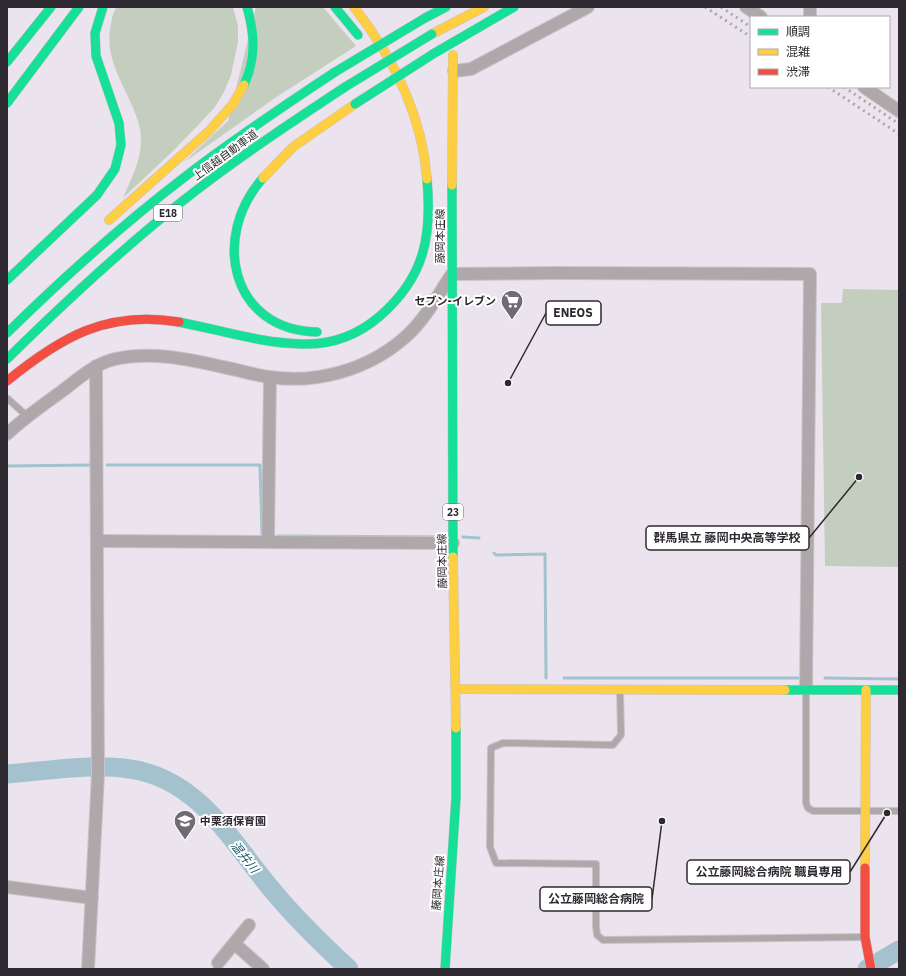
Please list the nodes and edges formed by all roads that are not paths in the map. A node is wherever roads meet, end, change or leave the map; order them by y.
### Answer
1 (51, 7) edge
2 (79, 7) edge
3 (103, 7) edge
4 (247, 7) edge
5 (335, 7) edge
6 (354, 7) edge
7 (446, 7) edge
8 (484, 7) edge
9 (514, 7) edge
10 (588, 7) edge
11 (746, 7) edge
12 (760, 16) edge
13 (23, 27) dead end
14 (42, 41) dead end
15 (7, 53) edge
16 (454, 55) dead end
17 (7, 62) edge
18 (454, 71) junction
19 (865, 88) edge
20 (393, 93) dead end
21 (7, 103) edge
22 (899, 111) edge
23 (104, 225) dead end
24 (60, 269) dead end
25 (452, 274) junction
26 (7, 280) edge
27 (396, 285) dead end
28 (357, 321) dead end
29 (7, 326) edge
30 (327, 331) dead end
31 (7, 333) edge
32 (7, 359) edge
33 (96, 366) junction
34 (270, 378) junction
35 (7, 381) edge
36 (8, 399) dead end
37 (27, 416) junction
38 (7, 434) edge
39 (98, 541) junction
40 (268, 541) junction
41 (453, 543) junction
42 (456, 689) junction
43 (620, 689) junction
44 (806, 689) junction
45 (866, 690) junction
46 (899, 690) edge
47 (865, 810) junction
48 (899, 811) edge
49 (7, 887) edge
50 (92, 898) junction
51 (249, 925) dead end
52 (865, 937) junction
53 (235, 944) junction
54 (218, 964) dead end
55 (88, 969) edge
56 (263, 969) edge
57 (445, 969) edge
58 (871, 969) edge

1 - 17 main road
2 - 21 main road
3 - 26 main road
4 - 23 main road
5 - 20 main road
6 - 35 main road
7 - 31 main road, 上信越自動車道 / E18, bridge
8 - 32 main road, 上信越自動車道 / E18, bridge
9 - 30 main road, bridge
10 - 18 street
11 - 12 street
13 - 15 main road
14 - 21 main road
16 - 18 main road, 藤岡本庄線 / 23
18 - 25 main road, 藤岡本庄線 / 23
19 - 22 street
24 - 29 main road
25 - 34 street
25 - 41 main road, 藤岡本庄線 / 23
25 - 44 street
27 - 28 main road
33 - 34 street
33 - 37 street
33 - 39 street
34 - 40 street
36 - 37 lane
37 - 38 street
39 - 40 street
39 - 50 street
40 - 41 street
41 - 42 main road, 藤岡本庄線 / 23
42 - 43 main road
42 - 57 main road, 藤岡本庄線 / 23
43 - 44 main road
43 - 52 lane
44 - 45 main road
44 - 47 lane
45 - 46 main road
45 - 47 main road
47 - 48 lane
47 - 52 main road
49 - 50 street
50 - 55 street
51 - 53 street
52 - 58 main road
53 - 54 street
53 - 56 street

